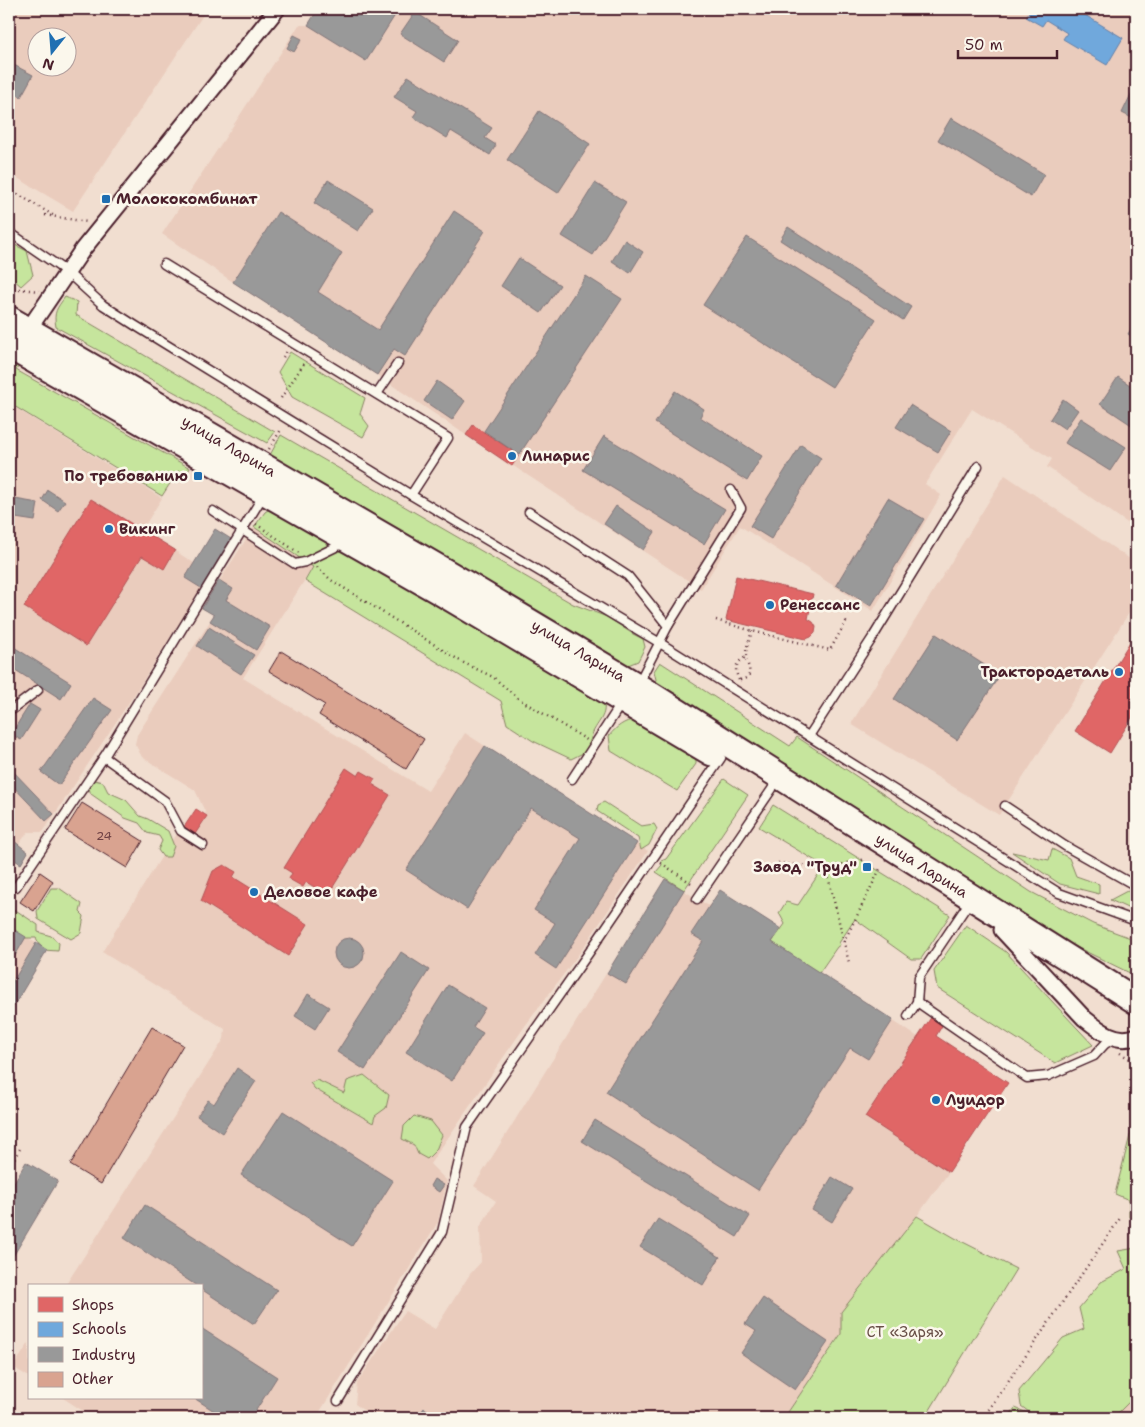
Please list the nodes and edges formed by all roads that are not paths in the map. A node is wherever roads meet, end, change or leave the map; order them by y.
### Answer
1 (276, 9) edge
2 (9, 232) edge
3 (164, 264) dead end
4 (67, 272) junction
5 (14, 335) edge
6 (398, 363) dead end
7 (377, 394) junction
8 (978, 466) dead end
9 (731, 490) dead end
10 (265, 492) junction
11 (411, 495) junction
12 (213, 511) dead end
13 (529, 512) dead end
14 (242, 529) junction
15 (350, 541) junction
16 (668, 626) junction
17 (660, 643) junction
18 (38, 690) dead end
19 (630, 693) junction
20 (13, 709) dead end
21 (809, 736) junction
22 (104, 756) junction
23 (721, 758) junction
24 (572, 779) dead end
25 (772, 789) junction
26 (1005, 806) dead end
27 (203, 845) dead end
28 (1136, 886) edge
29 (16, 887) dead end
30 (697, 898) dead end
31 (966, 907) junction
32 (1136, 921) edge
33 (1002, 930) junction
34 (917, 1002) junction
35 (1136, 1002) edge
36 (908, 1016) dead end
37 (1136, 1018) edge
38 (1136, 1036) edge
39 (1116, 1038) junction
40 (338, 1401) dead end

1 - 4 street
2 - 4 lane
3 - 7 lane
4 - 5 street
4 - 11 lane
5 - 10 main road, улица Ларина
5 - 19 main road, улица Ларина
6 - 7 lane
7 - 11 lane
8 - 21 lane
9 - 16 lane
10 - 14 lane
10 - 15 main road, улица Ларина
11 - 17 lane
12 - 14 lane
13 - 16 lane
14 - 15 lane
14 - 22 lane
15 - 19 main road, улица Ларина
16 - 17 lane
17 - 19 lane
17 - 21 lane
18 - 20 lane
19 - 23 main road, улица Ларина
19 - 24 lane
19 - 35 main road, улица Ларина
21 - 32 lane
22 - 27 lane
22 - 29 lane
23 - 25 main road, улица Ларина
23 - 40 lane
25 - 30 lane
25 - 31 main road, улица Ларина
26 - 28 lane
31 - 33 main road, улица Ларина
31 - 34 lane
33 - 37 main road, улица Ларина
33 - 39 street
34 - 36 lane
34 - 39 lane
38 - 39 street

